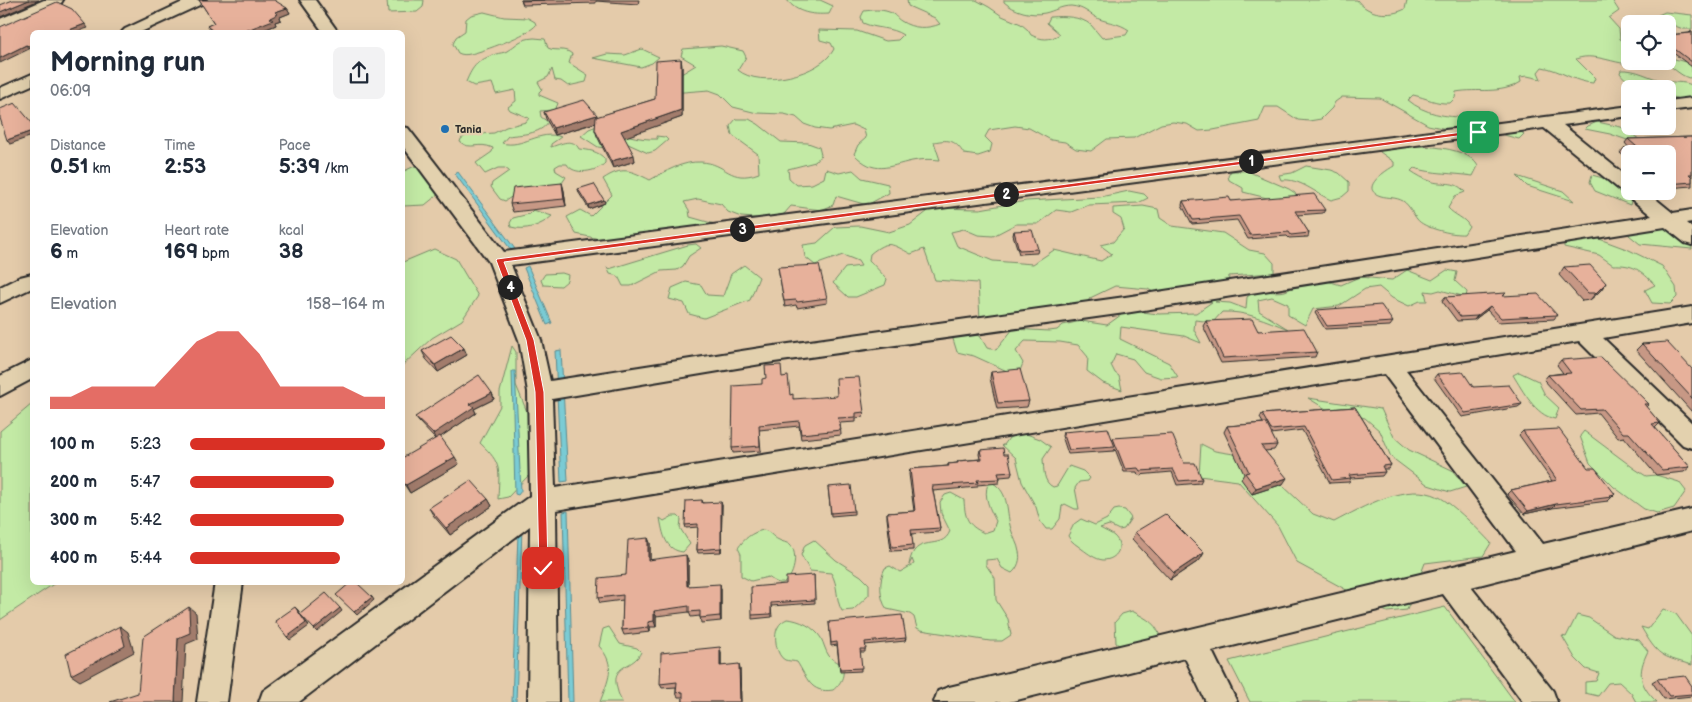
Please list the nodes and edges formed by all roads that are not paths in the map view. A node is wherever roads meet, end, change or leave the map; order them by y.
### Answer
1 (56, 0) edge
2 (199, 0) edge
3 (307, 0) edge
4 (0, 25) edge
5 (134, 30) edge
6 (330, 30) edge
7 (30, 80) edge
8 (0, 94) edge
9 (1692, 103) edge
10 (1676, 105) edge
11 (1621, 112) edge
12 (1548, 122) junction
13 (405, 142) edge
14 (1621, 181) edge
15 (1645, 200) edge
16 (1692, 216) edge
17 (1669, 220) junction
18 (1692, 238) edge
19 (499, 260) junction
20 (30, 281) edge
21 (0, 296) edge
22 (1692, 315) edge
23 (1584, 333) junction
24 (1389, 364) junction
25 (30, 370) edge
26 (0, 387) edge
27 (540, 392) junction
28 (1692, 438) edge
29 (543, 501) junction
30 (1690, 523) edge
31 (1537, 558) junction
32 (1449, 579) junction
33 (229, 585) edge
34 (1192, 642) junction
35 (212, 702) edge
36 (274, 702) edge
37 (543, 702) edge
38 (949, 702) edge
39 (1222, 702) edge
40 (1542, 702) edge

1 - 4 street
2 - 5 street
3 - 6 street
7 - 8 street
9 - 10 street
11 - 12 street
12 - 14 street
12 - 19 street
13 - 19 street
15 - 17 street
16 - 17 street
17 - 18 street
17 - 27 street
19 - 27 street
20 - 21 street
22 - 23 street
23 - 24 street
23 - 28 street
24 - 29 street
24 - 31 street
25 - 26 street
27 - 29 street
29 - 36 street
29 - 37 street
30 - 31 street
31 - 32 street
32 - 34 street
32 - 40 street
33 - 35 street
34 - 38 street
34 - 39 street

